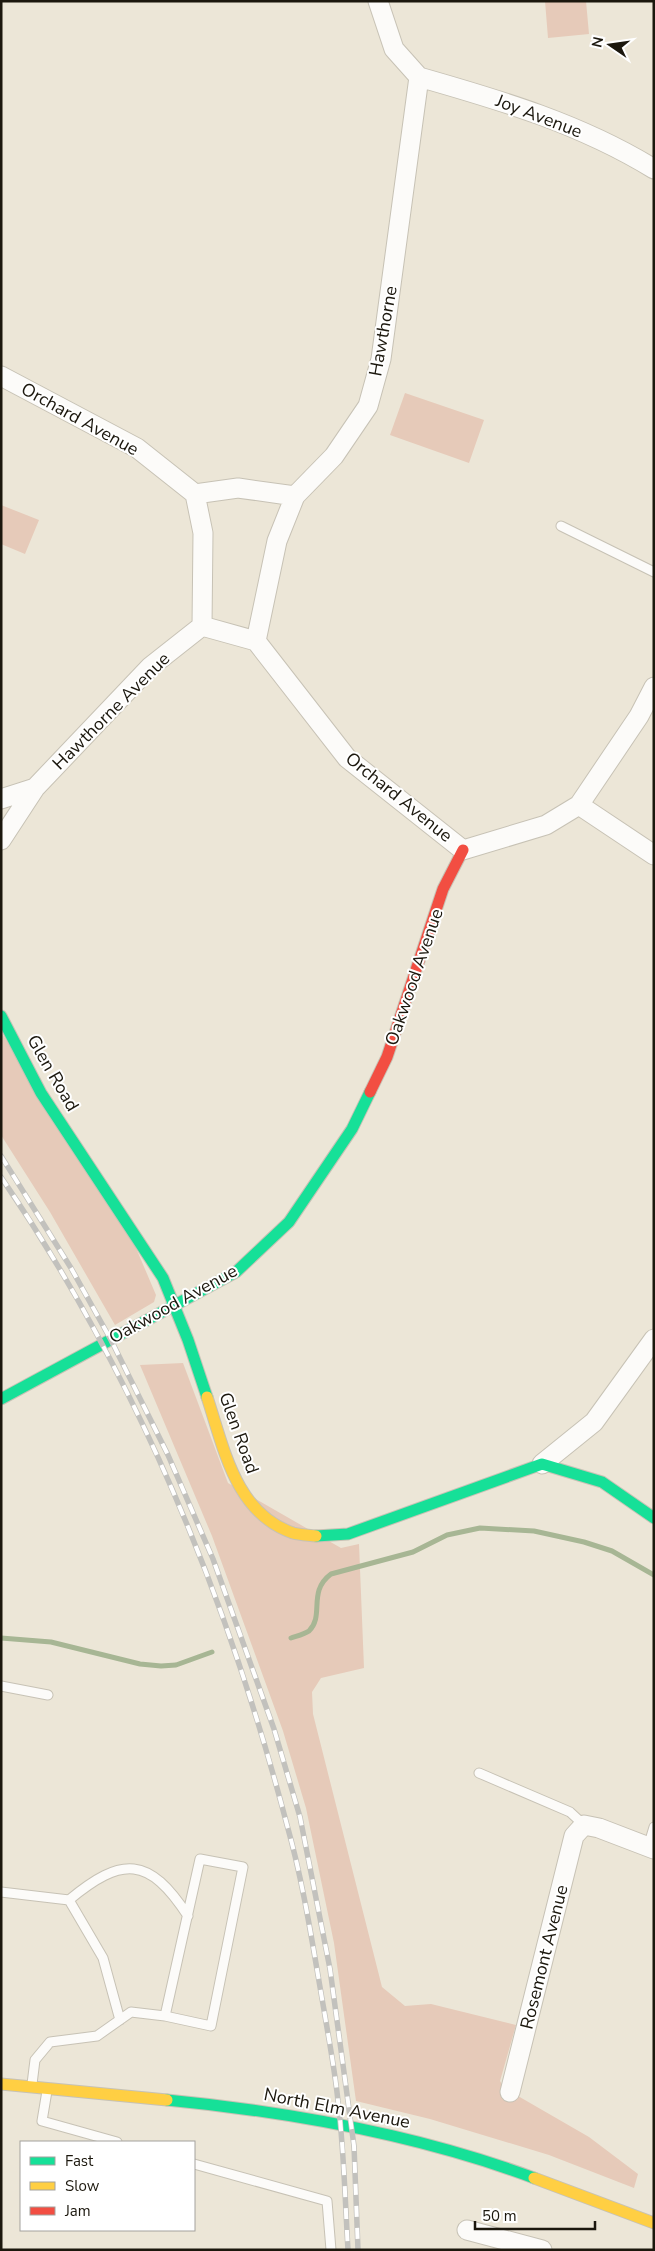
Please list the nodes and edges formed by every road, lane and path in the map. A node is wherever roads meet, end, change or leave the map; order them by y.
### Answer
1 (378, 1) edge
2 (419, 77) junction
3 (654, 169) edge
4 (1, 376) edge
5 (195, 494) junction
6 (295, 496) junction
7 (561, 526) dead end
8 (654, 572) edge
9 (202, 626) junction
10 (256, 642) junction
11 (654, 687) edge
12 (36, 788) junction
13 (1, 799) edge
14 (579, 805) junction
15 (1, 840) edge
16 (464, 850) junction
17 (654, 855) edge
18 (1, 1016) edge
19 (175, 1304) junction
20 (654, 1338) edge
21 (1, 1399) edge
22 (542, 1464) junction
23 (654, 1518) edge
24 (1, 1686) edge
25 (48, 1695) dead end
26 (479, 1773) dead end
27 (584, 1826) junction
28 (654, 1827) edge
29 (651, 1848) edge
30 (1, 1892) edge
31 (69, 1900) junction
32 (188, 1916) junction
33 (165, 2016) junction
34 (120, 2020) junction
35 (1, 2084) edge
36 (32, 2087) junction
37 (47, 2089) junction
38 (510, 2092) dead end
39 (114, 2141) edge
40 (195, 2164) edge
41 (654, 2223) edge
42 (468, 2230) dead end
43 (331, 2250) edge
44 (542, 2250) edge

1 - 2 street
2 - 3 street, Joy Avenue
2 - 6 street, Hawthorne
4 - 5 street, Orchard Avenue
5 - 6 street
5 - 9 street
6 - 10 street, Hawthorne
7 - 8 lane
9 - 10 street
9 - 12 street, Hawthorne Avenue
10 - 16 street, Orchard Avenue
11 - 14 street
12 - 13 street, Hawthorne Avenue
12 - 15 street, Hawthorne Avenue
14 - 16 street, Orchard Avenue
14 - 17 street
16 - 19 street, Oakwood Avenue
18 - 19 street, Glen Road
19 - 21 street, Oakwood Avenue
19 - 22 street, Glen Road
20 - 22 street
22 - 23 street
24 - 25 lane
26 - 27 lane
27 - 29 street
27 - 38 street, Rosemont Avenue
28 - 29 lane
30 - 31 lane
31 - 32 lane
31 - 34 lane
32 - 33 lane
32 - 33 lane
33 - 34 lane
34 - 36 lane
35 - 36 street, North Elm Avenue
36 - 37 street, North Elm Avenue
37 - 39 lane
37 - 41 street, North Elm Avenue
40 - 43 lane
42 - 44 street

